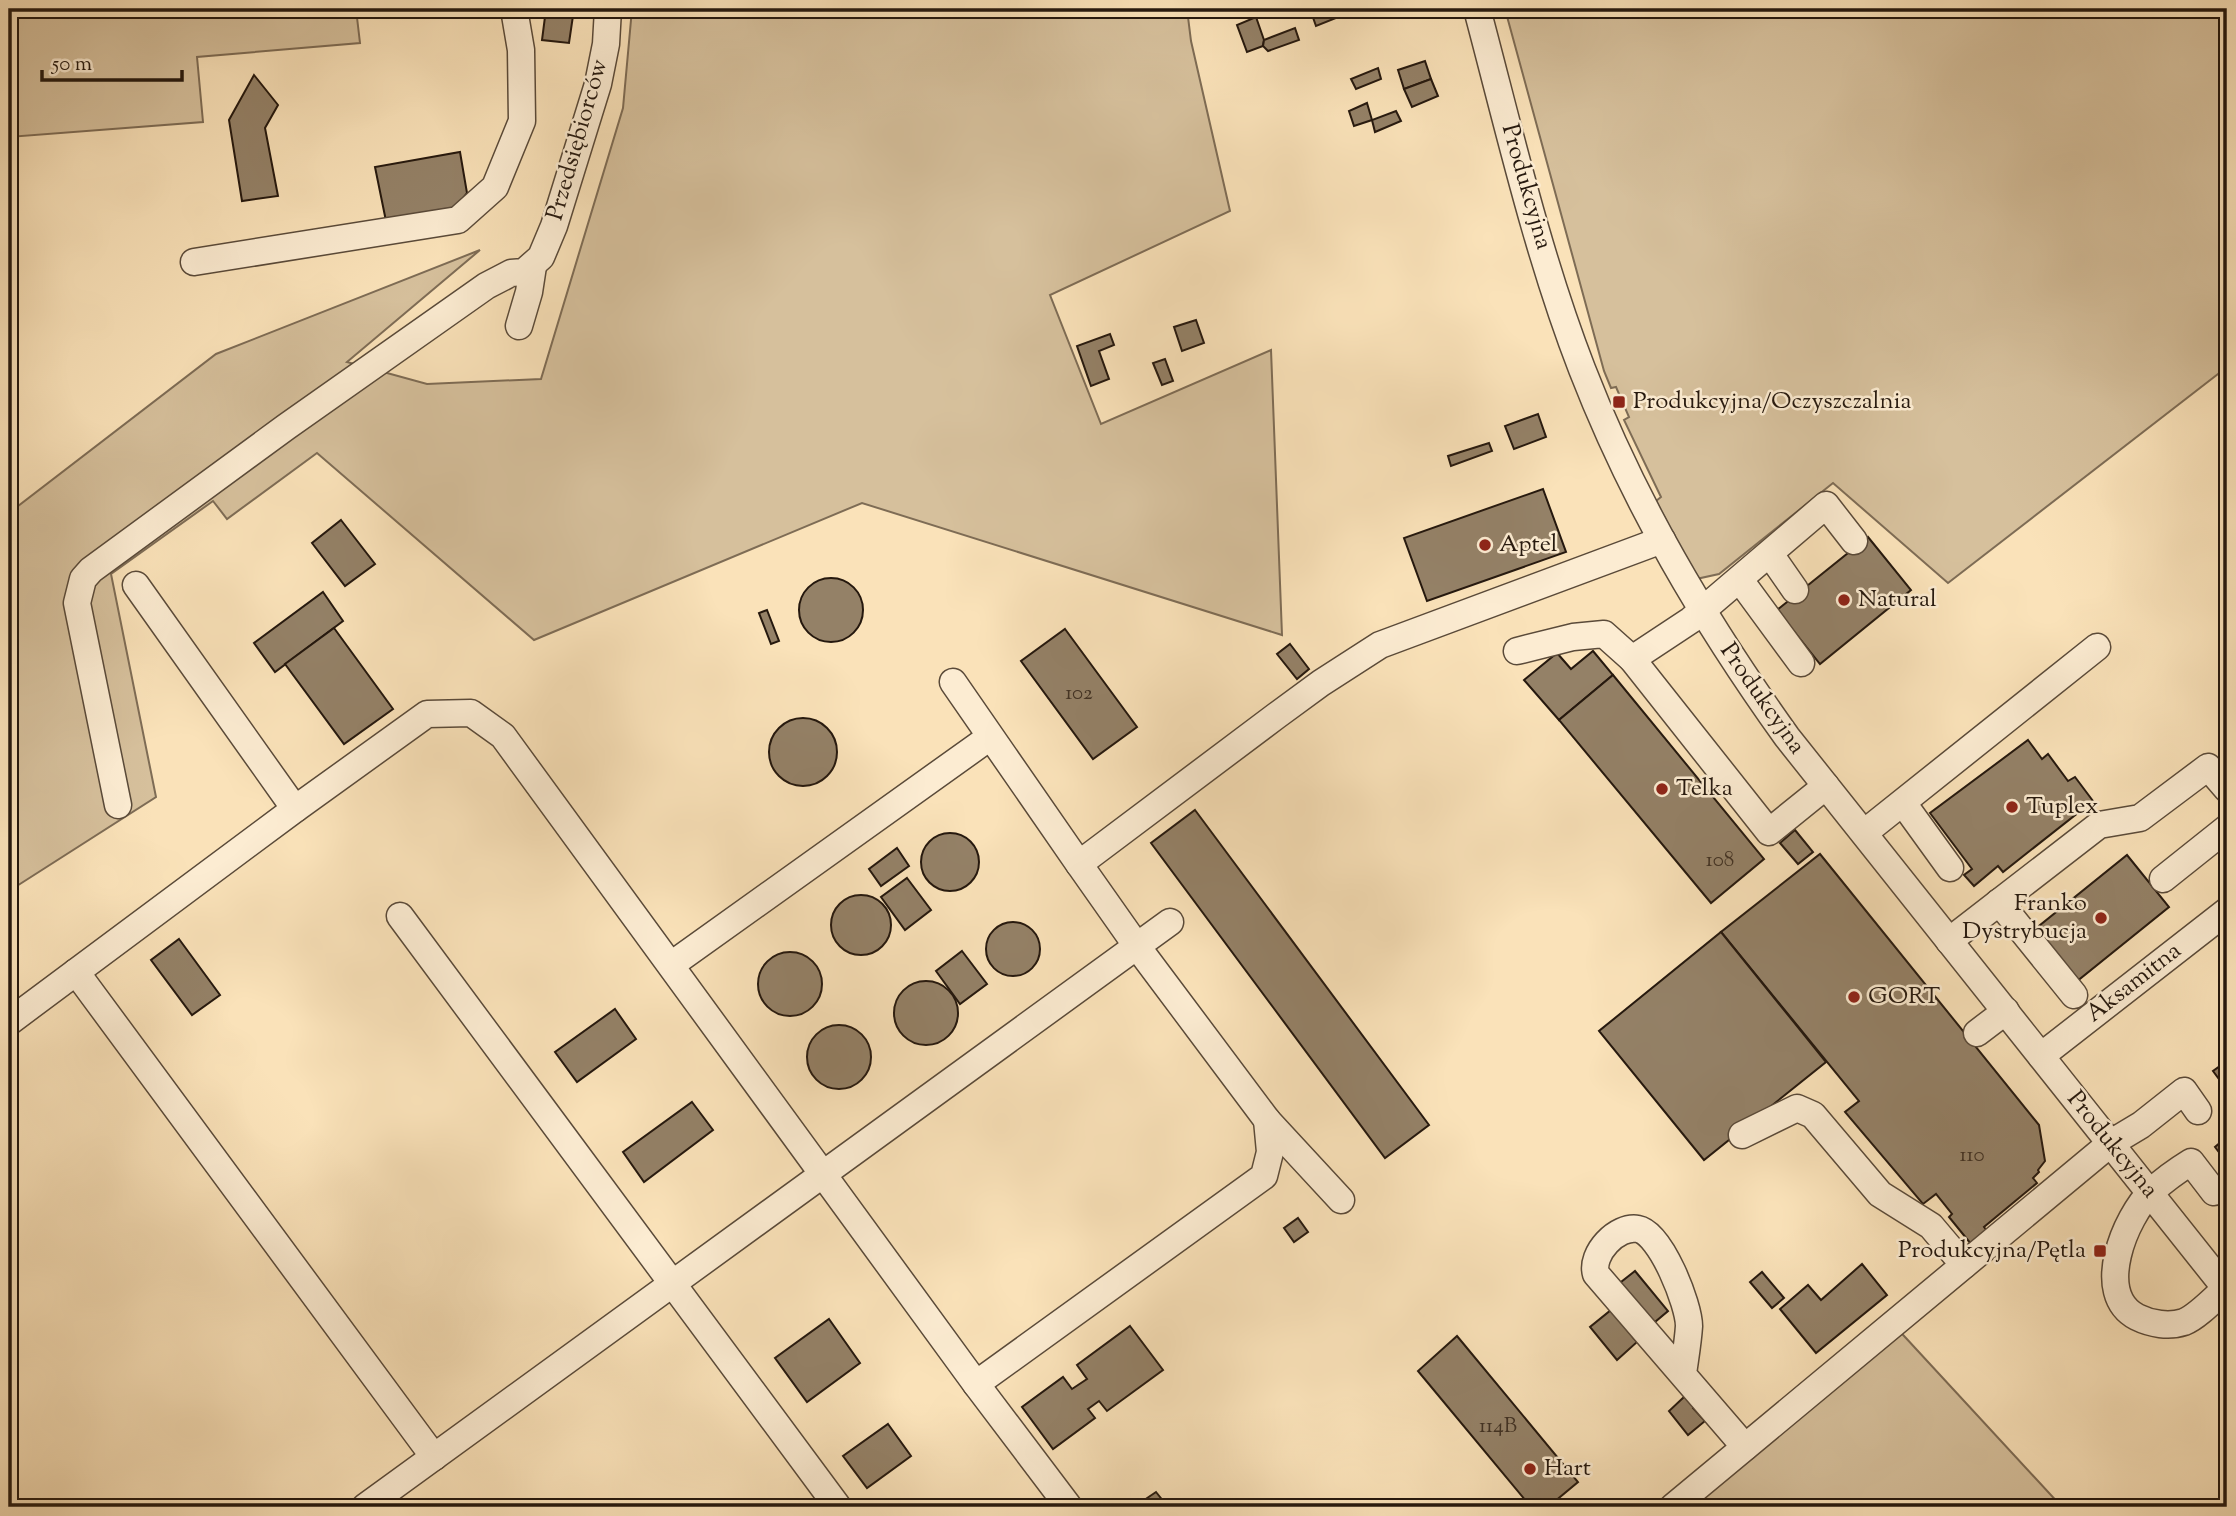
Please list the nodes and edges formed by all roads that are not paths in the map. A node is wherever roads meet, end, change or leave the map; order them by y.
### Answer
1 (514, 9) edge
2 (608, 9) edge
3 (1477, 9) edge
4 (194, 262) dead end
5 (533, 266) junction
6 (519, 326) dead end
7 (1662, 540) junction
8 (1854, 541) dead end
9 (1770, 554) junction
10 (1740, 580) junction
11 (136, 585) dead end
12 (1795, 590) dead end
13 (1701, 611) junction
14 (2097, 647) dead end
15 (1517, 651) dead end
16 (1632, 659) junction
17 (1801, 663) dead end
18 (953, 682) dead end
19 (990, 737) junction
20 (1826, 786) junction
21 (2227, 789) edge
22 (1902, 803) junction
23 (118, 805) dead end
24 (295, 809) junction
25 (2227, 828) edge
26 (1864, 833) junction
27 (1079, 864) junction
28 (1950, 868) dead end
29 (2162, 879) dead end
30 (1999, 902) junction
31 (2227, 911) edge
32 (400, 916) dead end
33 (1170, 922) dead end
34 (1949, 941) junction
35 (1136, 945) junction
36 (671, 965) junction
37 (76, 972) junction
38 (2074, 995) dead end
39 (2006, 1011) junction
40 (9, 1022) edge
41 (1977, 1033) dead end
42 (2041, 1056) junction
43 (2198, 1111) dead end
44 (1267, 1120) junction
45 (1742, 1135) dead end
46 (2111, 1143) junction
47 (822, 1173) junction
48 (2150, 1192) junction
49 (2214, 1192) dead end
50 (1340, 1200) dead end
51 (1964, 1265) junction
52 (672, 1283) junction
53 (2227, 1289) edge
54 (1683, 1374) junction
55 (976, 1384) junction
56 (1745, 1447) junction
57 (434, 1457) junction
58 (365, 1507) edge
59 (838, 1507) edge
60 (1069, 1507) edge
61 (1673, 1507) edge

1 - 4 street
2 - 5 street, Przedsiębiorców
3 - 7 street, Produkcyjna
5 - 6 street, Przedsiębiorców
5 - 23 street
7 - 13 street, Produkcyjna
7 - 27 street
8 - 9 street
9 - 10 street
9 - 12 street
10 - 13 street
10 - 17 street
11 - 24 street
13 - 16 street
13 - 20 street, Produkcyjna
14 - 22 street
15 - 16 street
16 - 20 street
18 - 19 street
19 - 27 street
19 - 36 street
20 - 26 street, Produkcyjna
21 - 30 street
22 - 26 street
22 - 28 street
24 - 36 street
24 - 37 street
25 - 29 street
26 - 34 street, Produkcyjna
27 - 35 street
30 - 34 street
30 - 38 street
31 - 42 street, Aksamitna
32 - 52 street
33 - 35 street
34 - 39 street, Produkcyjna
35 - 44 street
35 - 47 street
36 - 47 street
37 - 40 street
37 - 57 street
39 - 41 street
39 - 42 street, Produkcyjna
42 - 46 street, Produkcyjna
43 - 46 street
44 - 50 street
44 - 55 street
45 - 51 street
46 - 48 street, Produkcyjna
46 - 51 street
47 - 52 street
47 - 55 street
48 - 49 street
48 - 53 street, Produkcyjna
48 - 53 street
51 - 56 street
52 - 57 street
52 - 59 street
54 - 54 street
54 - 56 street
55 - 60 street
56 - 61 street
57 - 58 street

